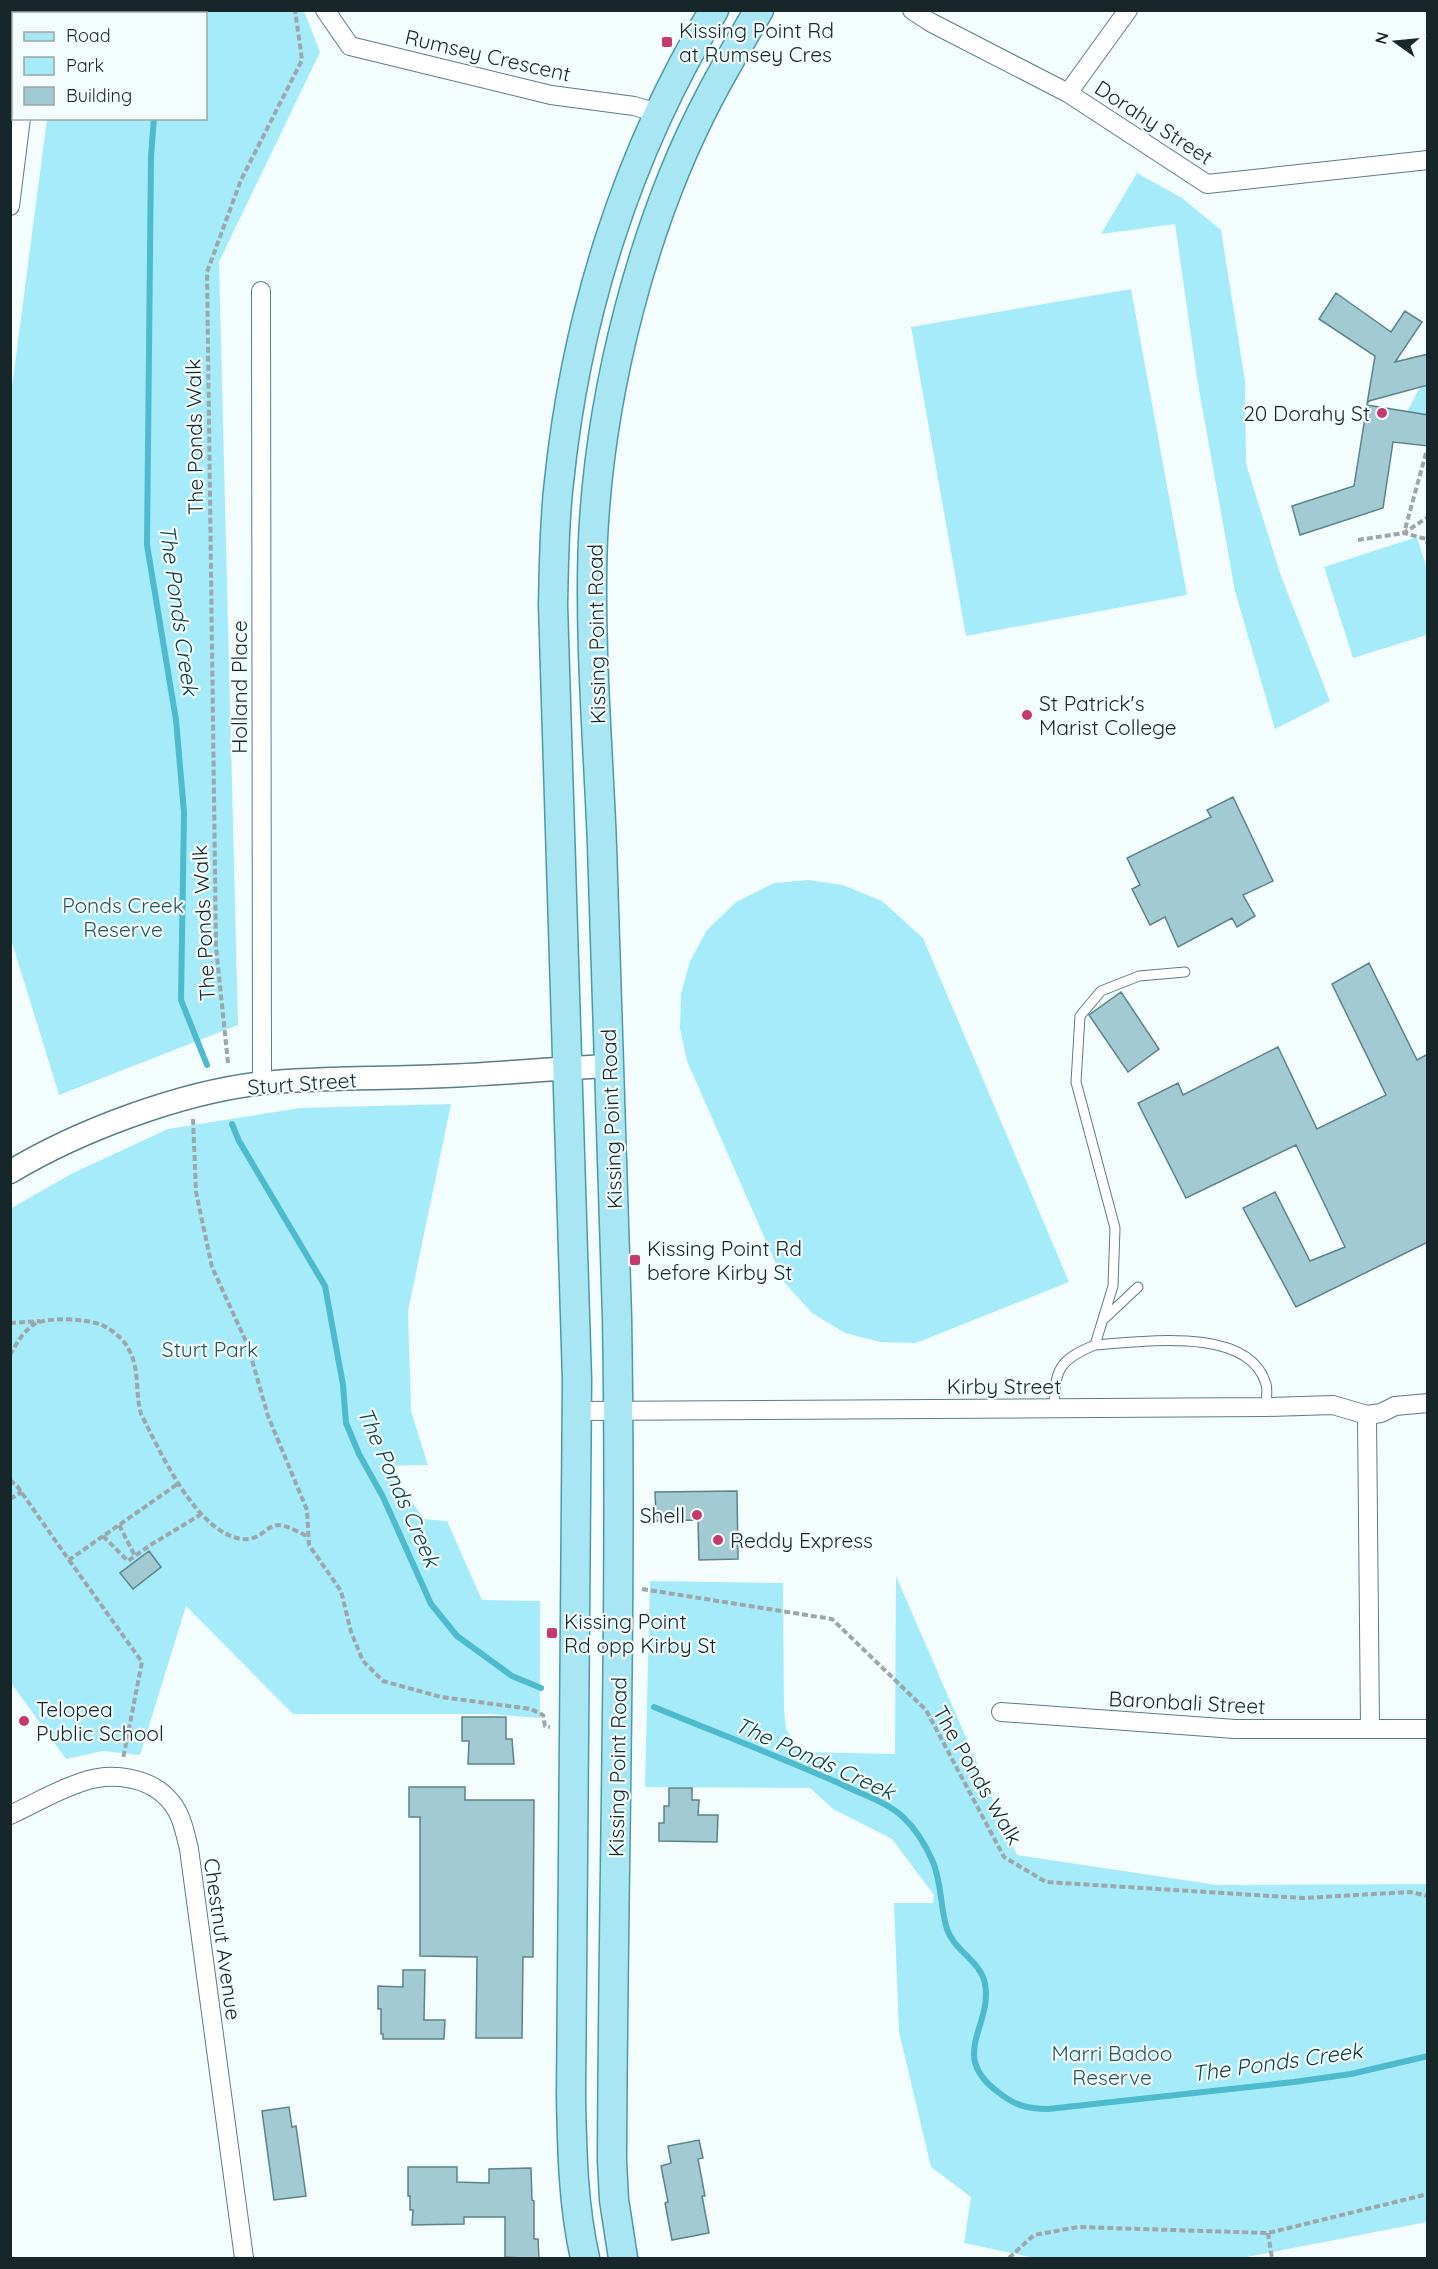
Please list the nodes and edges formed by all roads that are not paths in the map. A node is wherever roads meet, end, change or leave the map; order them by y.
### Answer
1 (325, 10) edge
2 (714, 10) edge
3 (759, 10) edge
4 (912, 10) edge
5 (1128, 10) edge
6 (1068, 93) junction
7 (658, 113) junction
8 (21, 120) edge
9 (1428, 160) edge
10 (10, 206) edge
11 (261, 291) dead end
12 (1185, 972) dead end
13 (609, 1066) junction
14 (566, 1067) junction
15 (262, 1083) junction
16 (10, 1172) edge
17 (1138, 1287) dead end
18 (1102, 1321) junction
19 (1095, 1345) junction
20 (1428, 1403) edge
21 (1266, 1407) junction
22 (1054, 1408) junction
23 (618, 1410) junction
24 (577, 1412) junction
25 (1367, 1415) junction
26 (1001, 1712) dead end
27 (1370, 1728) junction
28 (1428, 1729) edge
29 (10, 1815) edge
30 (244, 2259) edge
31 (585, 2259) edge
32 (623, 2259) edge

1 - 7 street, Rumsey Crescent
2 - 7 main road, Kissing Point Road
3 - 13 main road, Kissing Point Road
4 - 6 street, Dorahy Street
5 - 6 street
6 - 9 street, Dorahy Street
7 - 14 main road, Kissing Point Road
8 - 10 street
11 - 15 street, Holland Place
12 - 18 lane
13 - 14 street, Sturt Street
13 - 23 main road, Kissing Point Road
14 - 15 street, Sturt Street
14 - 24 main road, Kissing Point Road
15 - 16 street, Sturt Street
17 - 18 lane
18 - 19 lane
19 - 21 lane
19 - 22 lane
20 - 25 street
21 - 22 street, Kirby Street
21 - 25 street, Kirby Street
22 - 23 street, Kirby Street
23 - 24 street, Kirby Street
23 - 32 main road, Kissing Point Road
24 - 31 main road, Kissing Point Road
25 - 27 street
26 - 27 street, Baronbali Street
27 - 28 street, Baronbali Street
29 - 30 street, Chestnut Avenue

